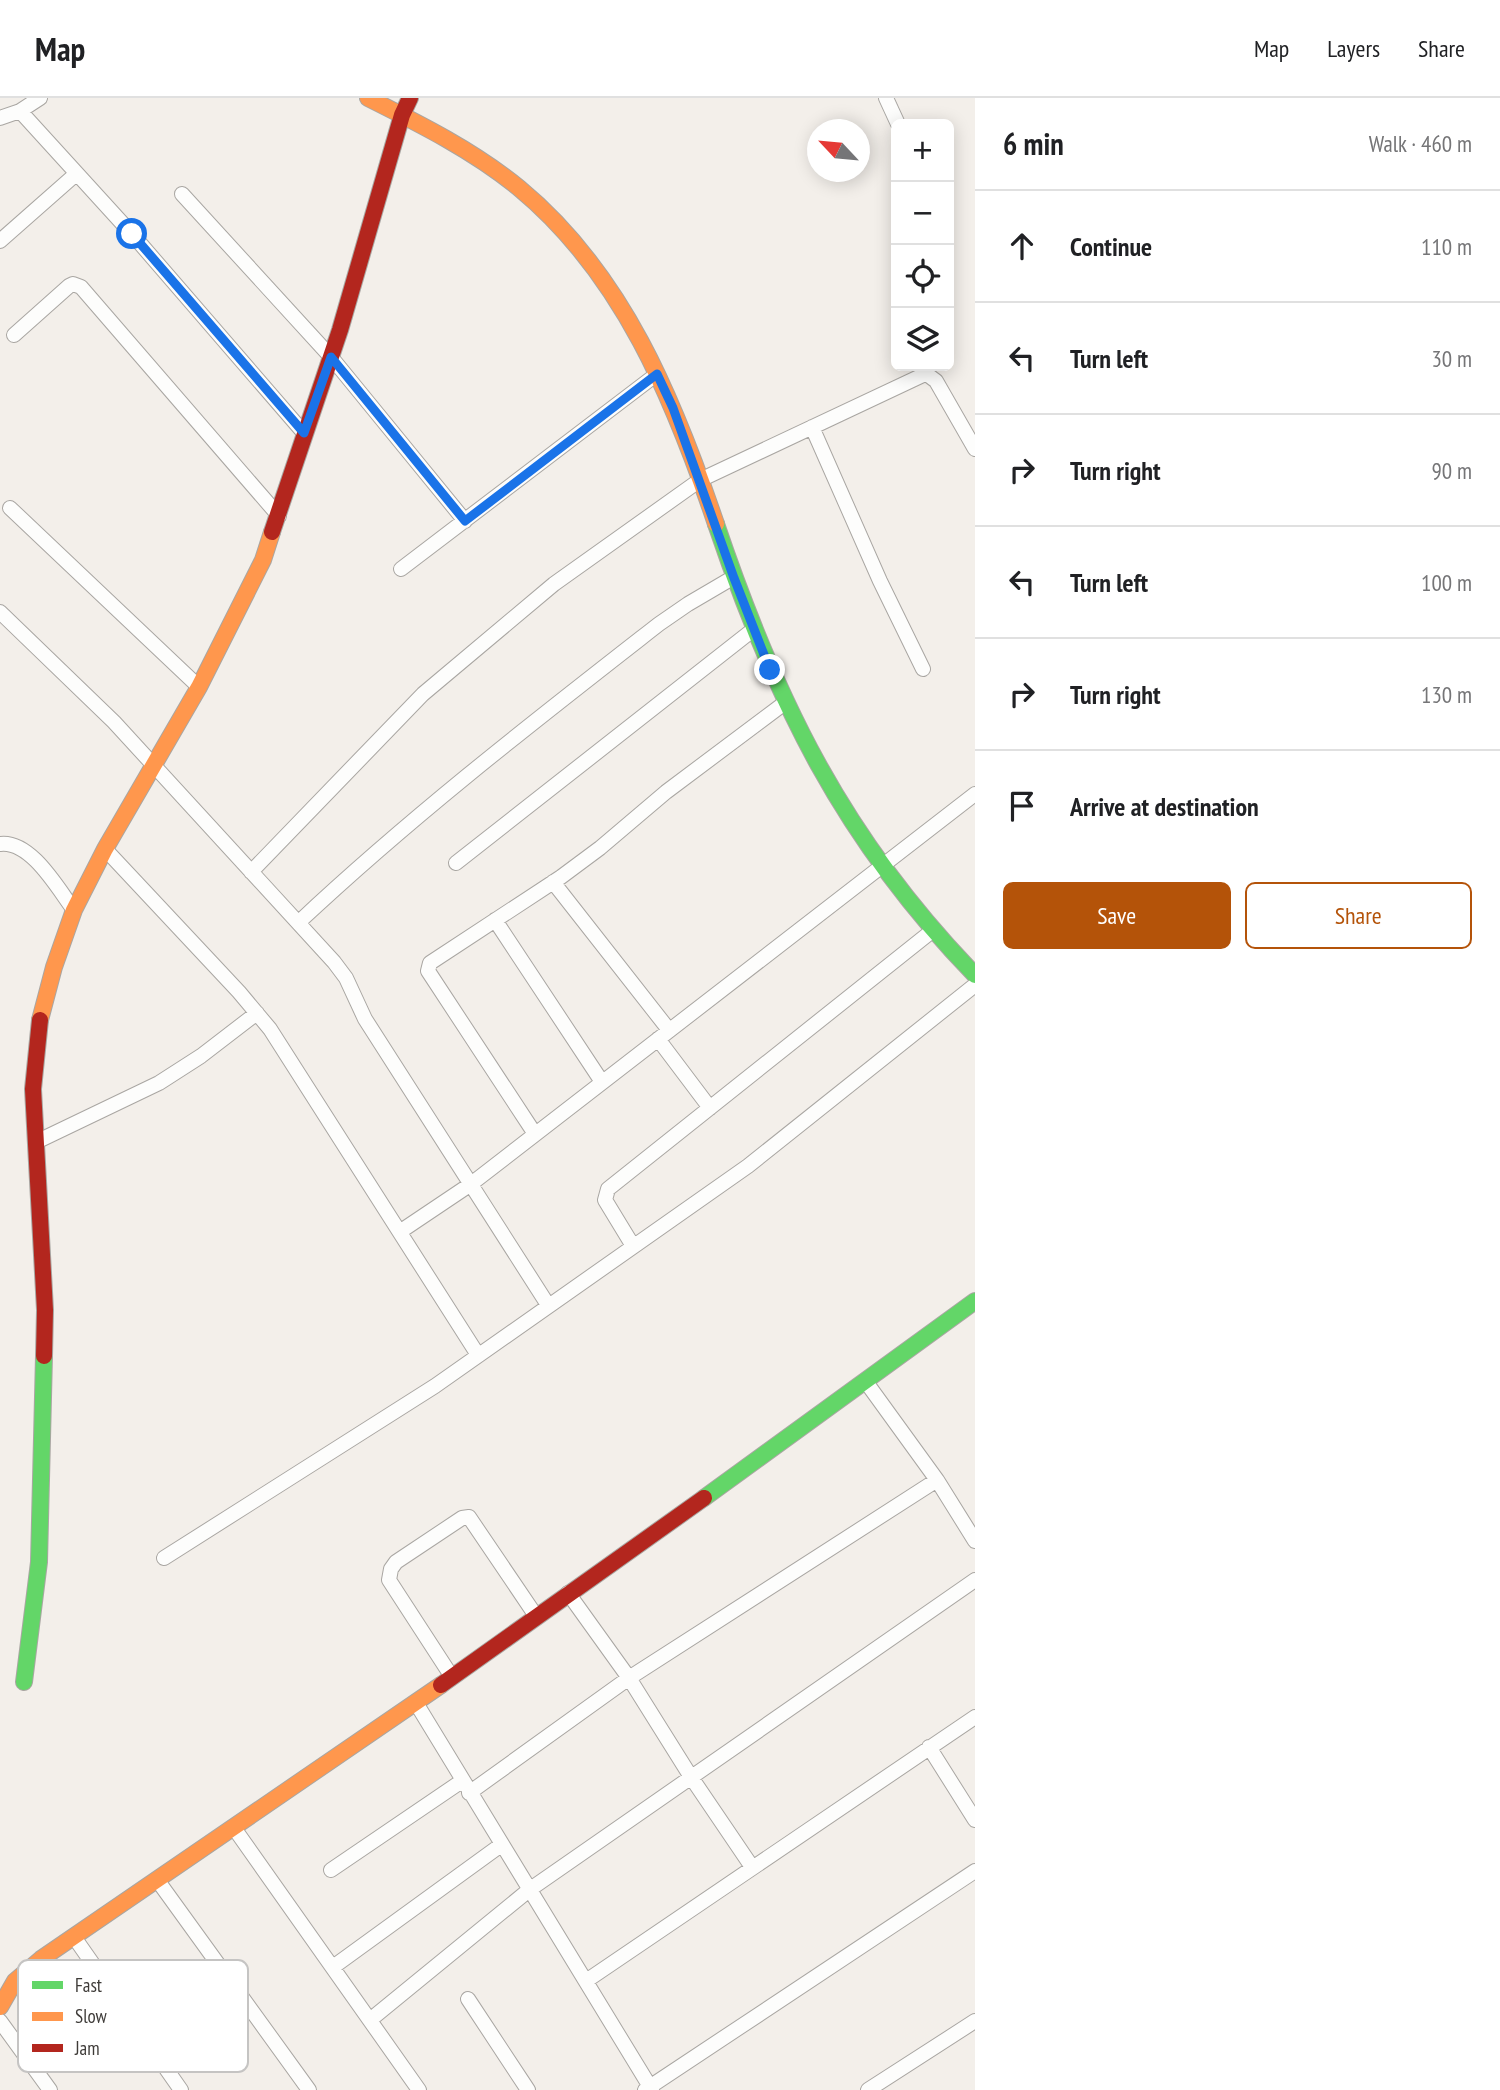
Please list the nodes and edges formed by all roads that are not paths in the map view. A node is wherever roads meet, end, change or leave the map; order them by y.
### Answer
1 (40, 98) edge
2 (368, 98) edge
3 (410, 98) edge
4 (886, 98) edge
5 (20, 111) junction
6 (402, 115) junction
7 (0, 118) edge
8 (896, 119) edge
9 (76, 174) junction
10 (182, 194) dead end
11 (0, 241) edge
12 (14, 335) dead end
13 (331, 357) junction
14 (657, 374) junction
15 (812, 427) junction
16 (304, 433) junction
17 (975, 449) edge
18 (700, 480) junction
19 (10, 508) dead end
20 (279, 516) junction
21 (465, 521) junction
22 (401, 569) dead end
23 (734, 578) junction
24 (0, 612) edge
25 (754, 629) junction
26 (923, 669) dead end
27 (199, 687) junction
28 (786, 702) junction
29 (152, 765) junction
30 (975, 794) edge
31 (0, 844) edge
32 (105, 849) junction
33 (456, 863) dead end
34 (880, 868) junction
35 (251, 872) junction
36 (552, 882) junction
37 (74, 911) junction
38 (495, 920) junction
39 (299, 922) junction
40 (933, 931) junction
41 (975, 975) edge
42 (975, 985) edge
43 (257, 1013) junction
44 (664, 1035) junction
45 (602, 1083) junction
46 (710, 1108) junction
47 (535, 1134) junction
48 (36, 1142) junction
49 (471, 1184) junction
50 (401, 1231) junction
51 (633, 1246) junction
52 (975, 1301) edge
53 (548, 1305) junction
54 (478, 1355) junction
55 (866, 1382) junction
56 (937, 1480) junction
57 (974, 1535) edge
58 (164, 1558) dead end
59 (975, 1580) edge
60 (568, 1593) junction
61 (536, 1616) junction
62 (452, 1677) junction
63 (629, 1678) junction
64 (24, 1682) dead end
65 (416, 1703) junction
66 (975, 1717) edge
67 (929, 1747) junction
68 (691, 1777) junction
69 (465, 1787) junction
70 (975, 1820) edge
71 (234, 1828) junction
72 (500, 1845) junction
73 (752, 1867) junction
74 (331, 1870) dead end
75 (975, 1871) edge
76 (158, 1881) junction
77 (529, 1891) junction
78 (74, 1937) junction
79 (40, 1960) edge
80 (90, 1960) edge
81 (215, 1960) edge
82 (333, 1966) junction
83 (18, 1978) edge
84 (586, 1981) junction
85 (468, 1999) dead end
86 (248, 2006) edge
87 (0, 2007) edge
88 (370, 2020) junction
89 (0, 2021) edge
90 (975, 2021) edge
91 (18, 2046) edge
92 (37, 2072) edge
93 (168, 2072) edge
94 (649, 2089) edge
95 (50, 2090) edge
96 (181, 2090) edge
97 (309, 2090) edge
98 (418, 2090) edge
99 (528, 2090) edge
100 (868, 2090) edge

1 - 5 street
2 - 6 street
3 - 6 street
4 - 8 street
5 - 7 street
5 - 9 street
6 - 13 street
6 - 14 street
9 - 11 street
9 - 16 street
10 - 13 street
12 - 20 street
13 - 16 street
13 - 21 street
14 - 18 street
14 - 21 street
15 - 17 street
15 - 18 street
15 - 26 street
16 - 20 street
18 - 23 street
18 - 35 street
19 - 27 street
20 - 27 street
21 - 22 street
23 - 25 street
23 - 39 street
24 - 29 street
25 - 28 street
25 - 33 street
27 - 29 street
28 - 34 street
28 - 36 street
29 - 32 street
29 - 35 street
30 - 34 street
31 - 37 street
32 - 37 street
32 - 43 street
34 - 40 street
34 - 44 street
35 - 39 street
36 - 38 street
36 - 44 street
37 - 48 street
38 - 45 street
38 - 47 street
39 - 49 street
40 - 41 street
40 - 46 street
42 - 51 street
43 - 48 street
43 - 50 street
44 - 45 street
44 - 46 street
45 - 47 street
46 - 51 street
47 - 49 street
48 - 64 street
49 - 50 street
49 - 53 street
50 - 54 street
51 - 53 street
52 - 55 street
53 - 54 street
54 - 58 street
55 - 56 street
55 - 60 street
56 - 57 street
56 - 63 street
59 - 68 street
60 - 61 street
60 - 63 street
61 - 62 street
61 - 62 street
62 - 65 street
63 - 68 street
63 - 69 street
65 - 69 street
65 - 71 street
66 - 67 street
67 - 70 street
67 - 73 street
68 - 73 street
68 - 77 street
69 - 72 street
69 - 74 street
71 - 76 street
71 - 82 street
72 - 77 street
72 - 82 street
73 - 84 street
75 - 94 street
76 - 78 street
76 - 81 street
77 - 84 street
77 - 88 street
78 - 79 street
78 - 80 street
82 - 88 street
83 - 87 street
84 - 94 street
85 - 99 street
86 - 97 street
88 - 98 street
89 - 91 street
90 - 100 street
92 - 95 street
93 - 96 street

